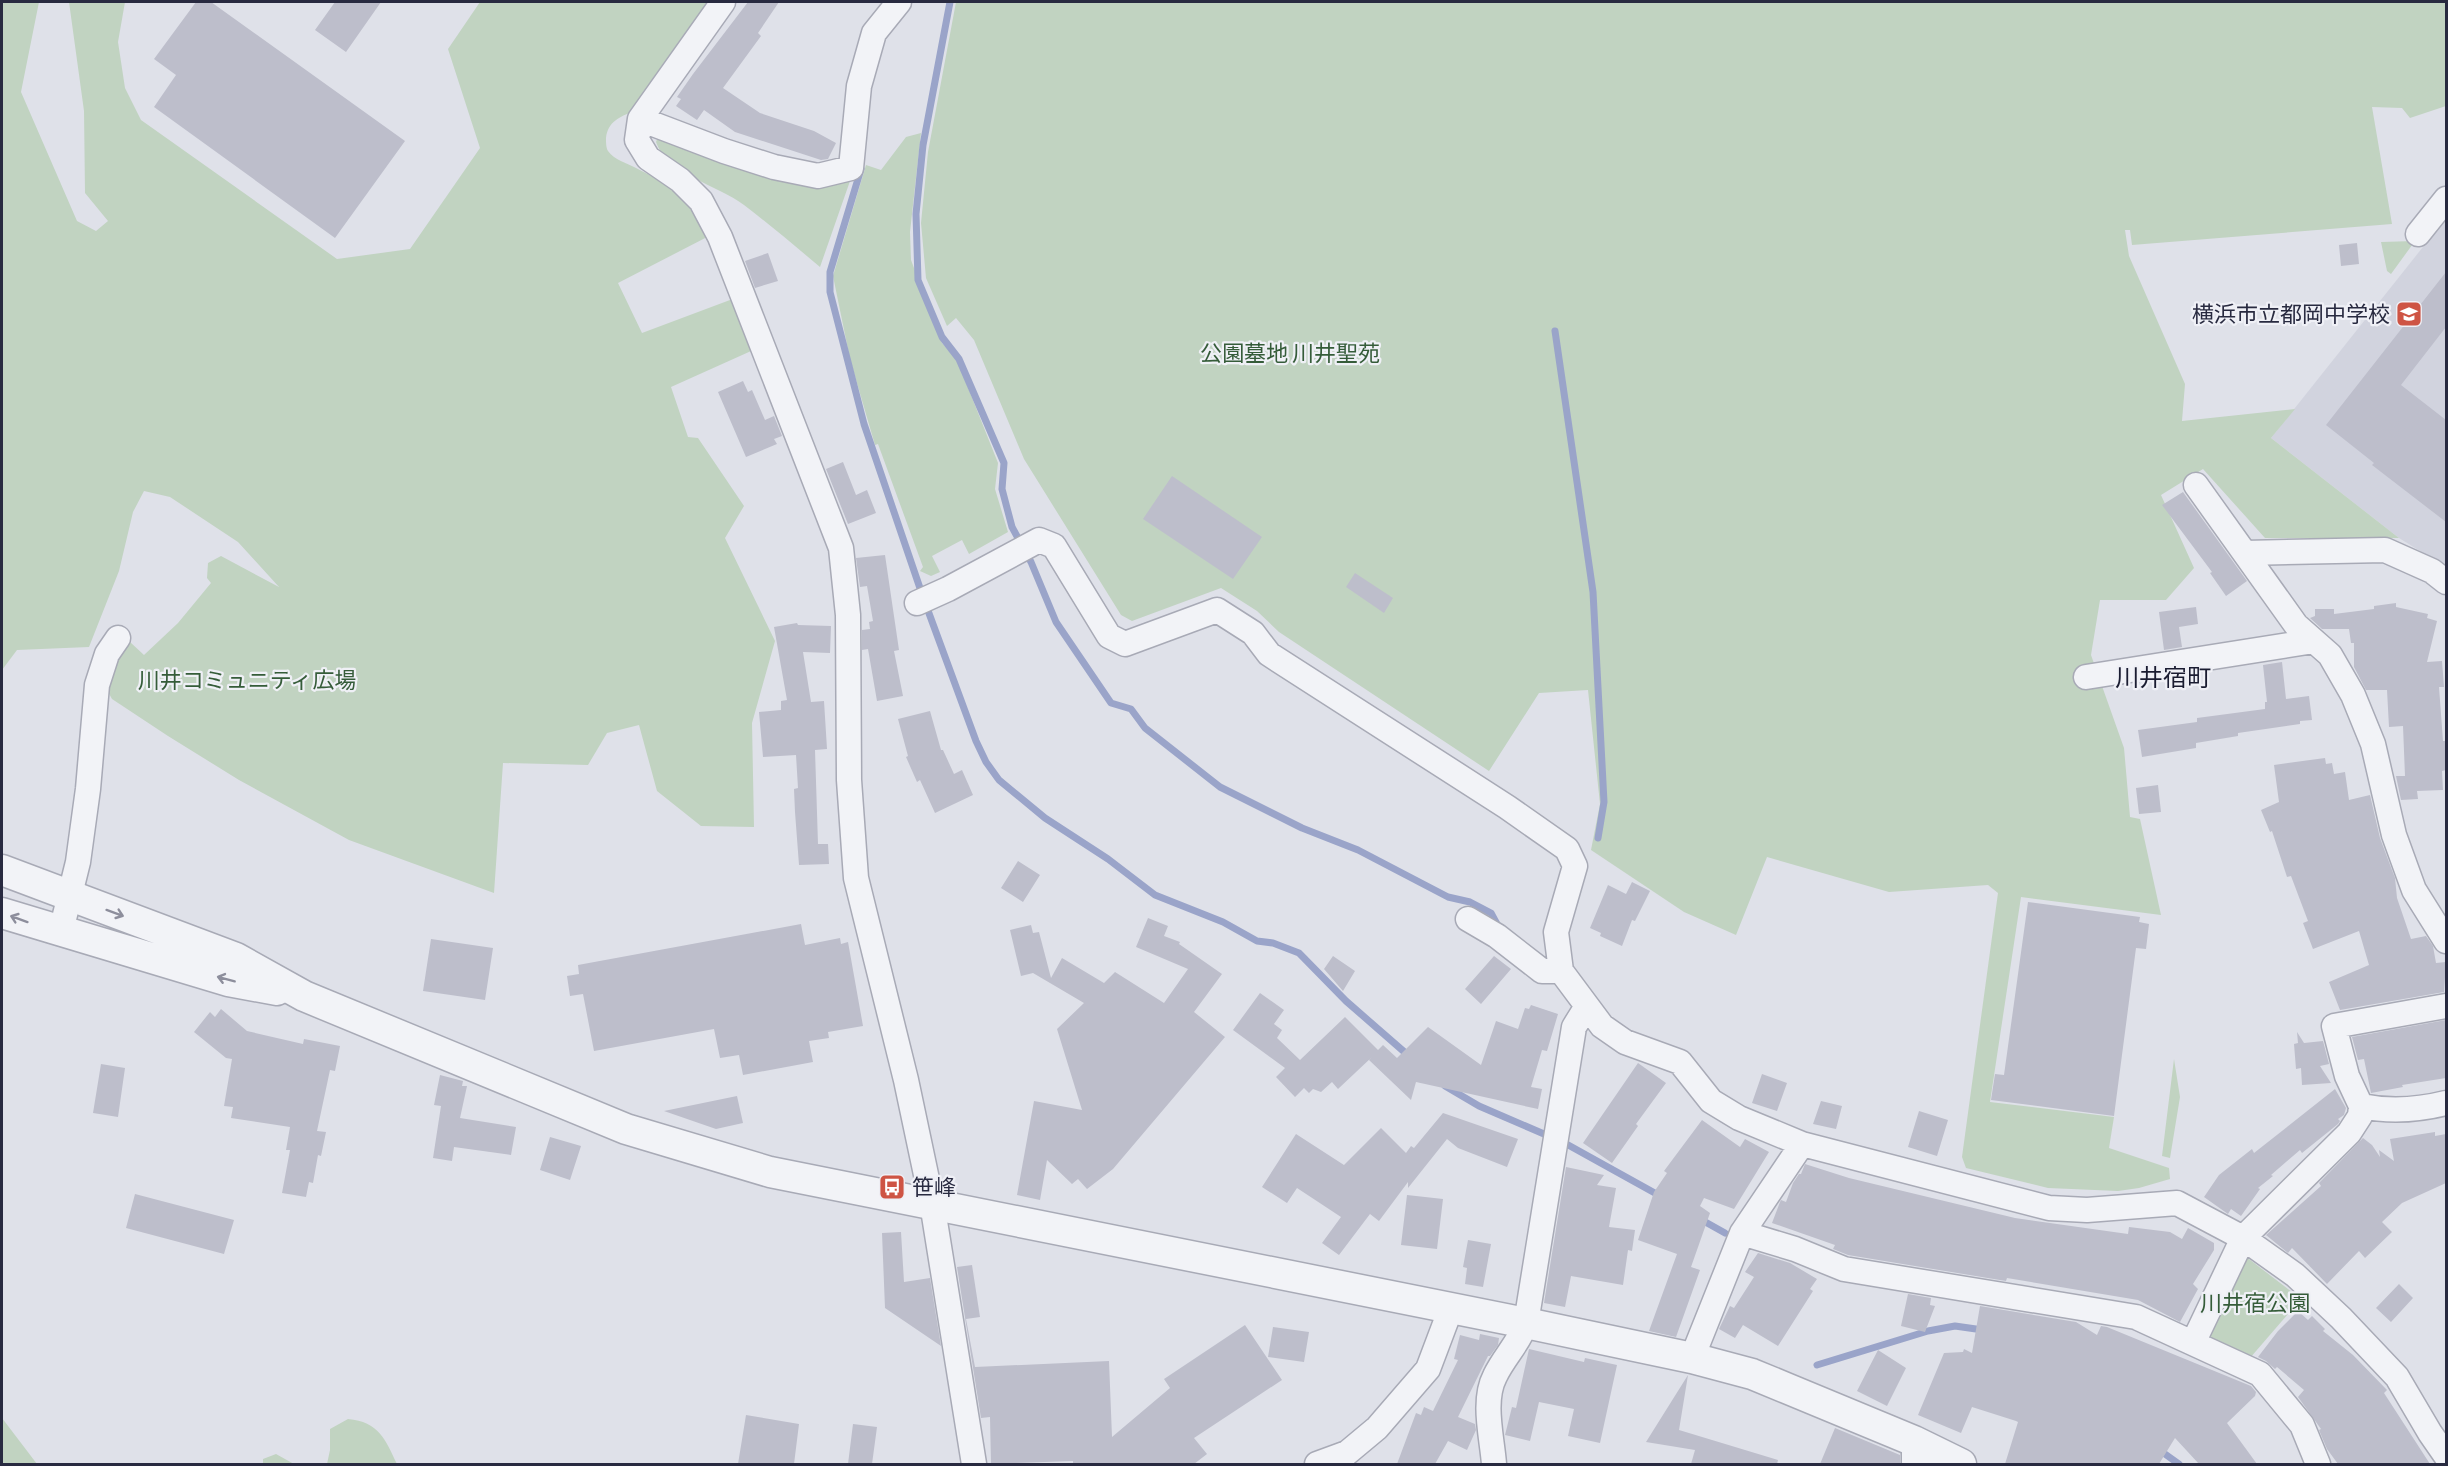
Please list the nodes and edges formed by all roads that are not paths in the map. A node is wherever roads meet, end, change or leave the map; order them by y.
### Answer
1 (723, 2) edge
2 (900, 2) edge
3 (640, 119) junction
4 (2446, 199) edge
5 (2418, 234) dead end
6 (2196, 485) dead end
7 (2245, 553) junction
8 (2446, 582) edge
9 (917, 603) dead end
10 (117, 638) dead end
11 (2314, 641) junction
12 (2086, 677) dead end
13 (2, 870) edge
14 (69, 896) junction
15 (2, 913) edge
16 (1468, 919) dead end
17 (61, 931) junction
18 (2446, 941) edge
19 (1561, 971) junction
20 (304, 996) junction
21 (1587, 1006) junction
22 (2446, 1006) edge
23 (2446, 1103) edge
24 (2361, 1106) junction
25 (1802, 1144) junction
26 (932, 1203) junction
27 (1742, 1233) junction
28 (2243, 1238) junction
29 (1450, 1308) junction
30 (1526, 1323) junction
31 (2193, 1343) junction
32 (1692, 1359) junction
33 (1914, 1453) edge
34 (2446, 1456) edge
35 (974, 1464) edge
36 (1317, 1464) edge
37 (1494, 1464) edge
38 (1961, 1464) edge
39 (2318, 1464) edge

1 - 3 street
2 - 3 street
3 - 26 street
4 - 5 street
6 - 7 street
7 - 8 street
7 - 11 street
9 - 19 street
10 - 14 street
11 - 12 street
11 - 18 street
13 - 14 street
14 - 17 street
14 -> 20 street
17 -> 15 street
16 - 19 street
20 -> 17 street
19 - 21 street
20 - 26 street
21 - 25 street
21 - 30 street
22 - 24 street
23 - 24 street
24 - 28 street
25 - 27 street
25 - 28 street
26 - 29 street
26 - 35 street
27 - 31 street
27 - 32 street
28 - 31 street
28 - 34 street
29 - 30 street
29 - 36 street
30 - 32 street
30 - 37 street
31 - 39 street
32 - 33 street
33 - 38 street

